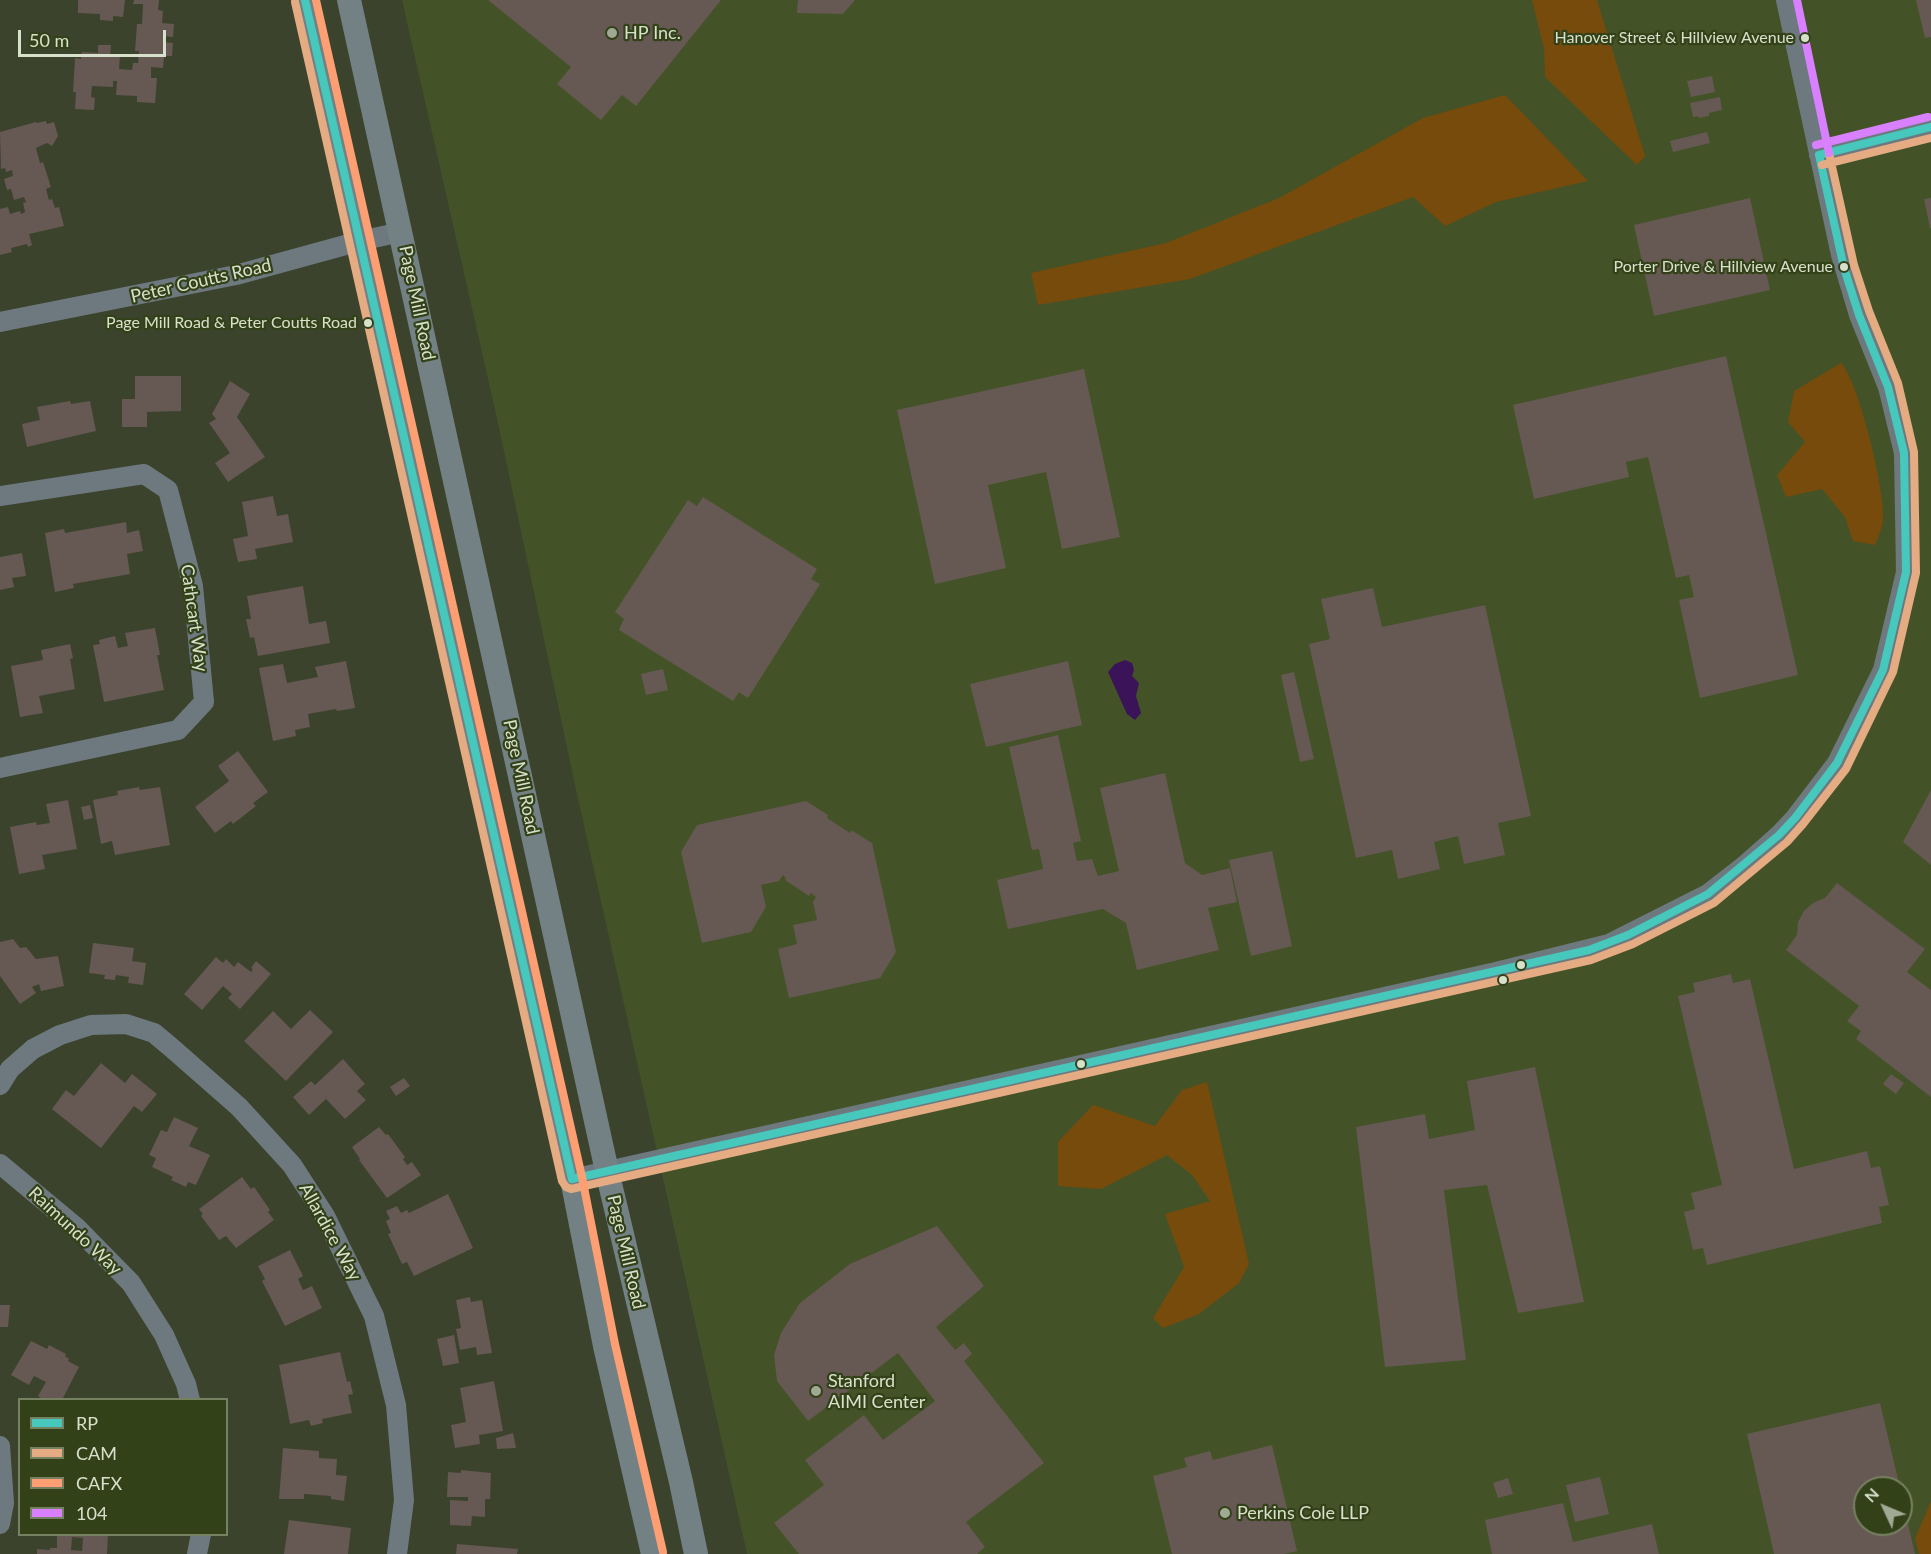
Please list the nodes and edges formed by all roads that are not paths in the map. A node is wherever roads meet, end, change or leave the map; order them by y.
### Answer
1 (305, 0) edge
2 (349, 0) edge
3 (1786, 0) edge
4 (1931, 127) edge
5 (1819, 155) junction
6 (401, 232) junction
7 (360, 241) junction
8 (0, 322) edge
9 (0, 496) edge
10 (0, 768) edge
11 (0, 1085) edge
12 (0, 1164) edge
13 (607, 1171) junction
14 (572, 1179) junction
15 (190, 1398) edge
16 (0, 1446) edge
17 (0, 1524) edge
18 (201, 1536) edge
19 (197, 1554) edge
20 (397, 1554) edge
21 (653, 1554) edge
22 (696, 1554) edge

1 - 7 main road, Page Mill Road
2 - 6 main road, Page Mill Road
3 - 5 street
4 - 5 street
5 - 13 street
6 - 7 street, Peter Coutts Road
6 - 13 main road, Page Mill Road
7 - 8 street, Peter Coutts Road
7 - 14 main road, Page Mill Road
9 - 10 street, Cathcart Way
11 - 20 street, Allardice Way
12 - 15 street, Raimundo Way
13 - 14 street
13 - 22 main road, Page Mill Road
14 - 21 main road, Page Mill Road
16 - 17 street
18 - 19 street

